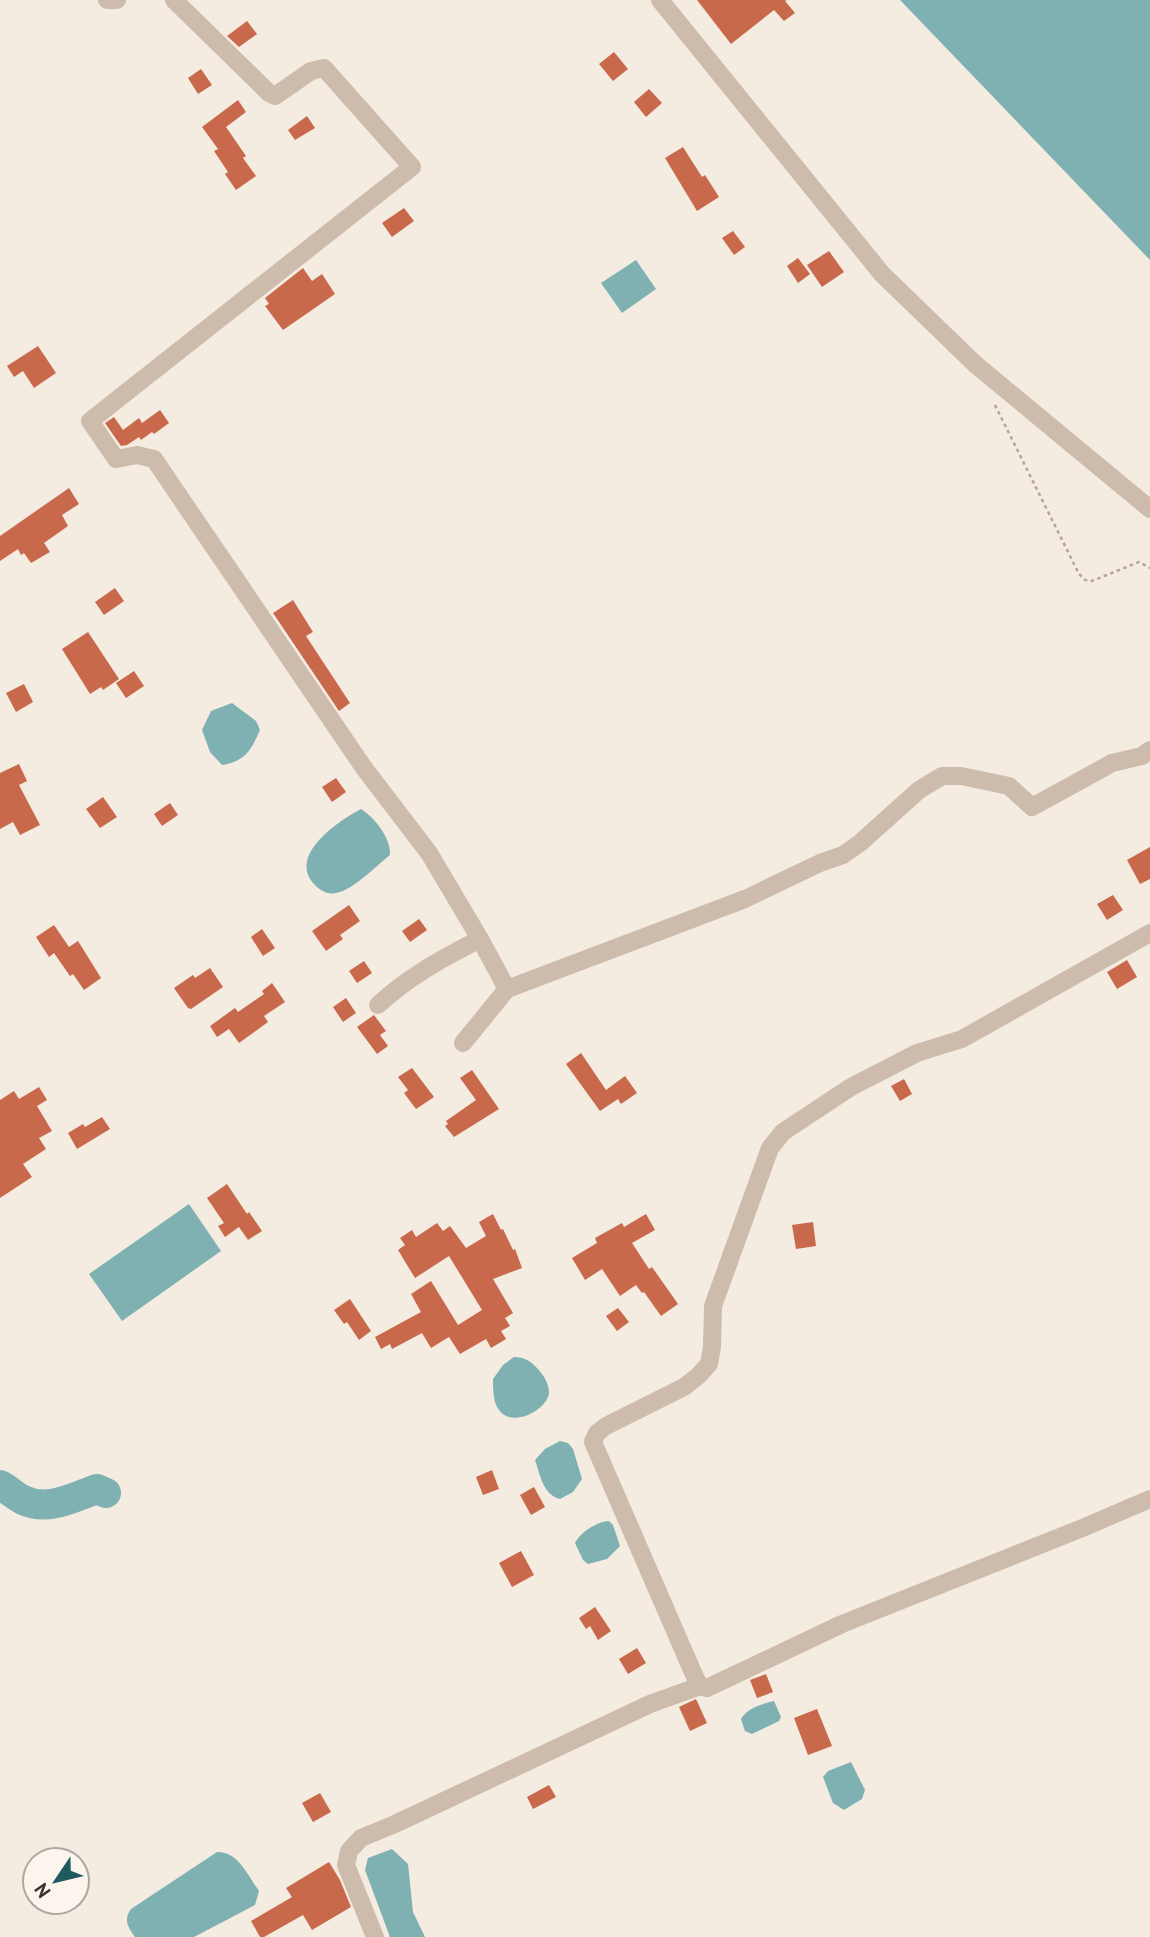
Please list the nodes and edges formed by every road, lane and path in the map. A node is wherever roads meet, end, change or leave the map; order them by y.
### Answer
1 (107, 0) edge
2 (117, 0) edge
3 (174, 0) edge
4 (660, 0) edge
5 (994, 402) dead end
6 (1150, 509) edge
7 (1150, 568) edge
8 (1150, 750) edge
9 (1150, 933) edge
10 (480, 939) junction
11 (507, 989) junction
12 (378, 1005) dead end
13 (463, 1044) dead end
14 (1150, 1499) edge
15 (700, 1686) junction
16 (375, 1937) edge

1 - 2 street
3 - 10 street
4 - 6 street
5 - 7 path
8 - 11 street
9 - 15 street
10 - 11 street
10 - 12 street
11 - 13 street
14 - 15 street
15 - 16 street

